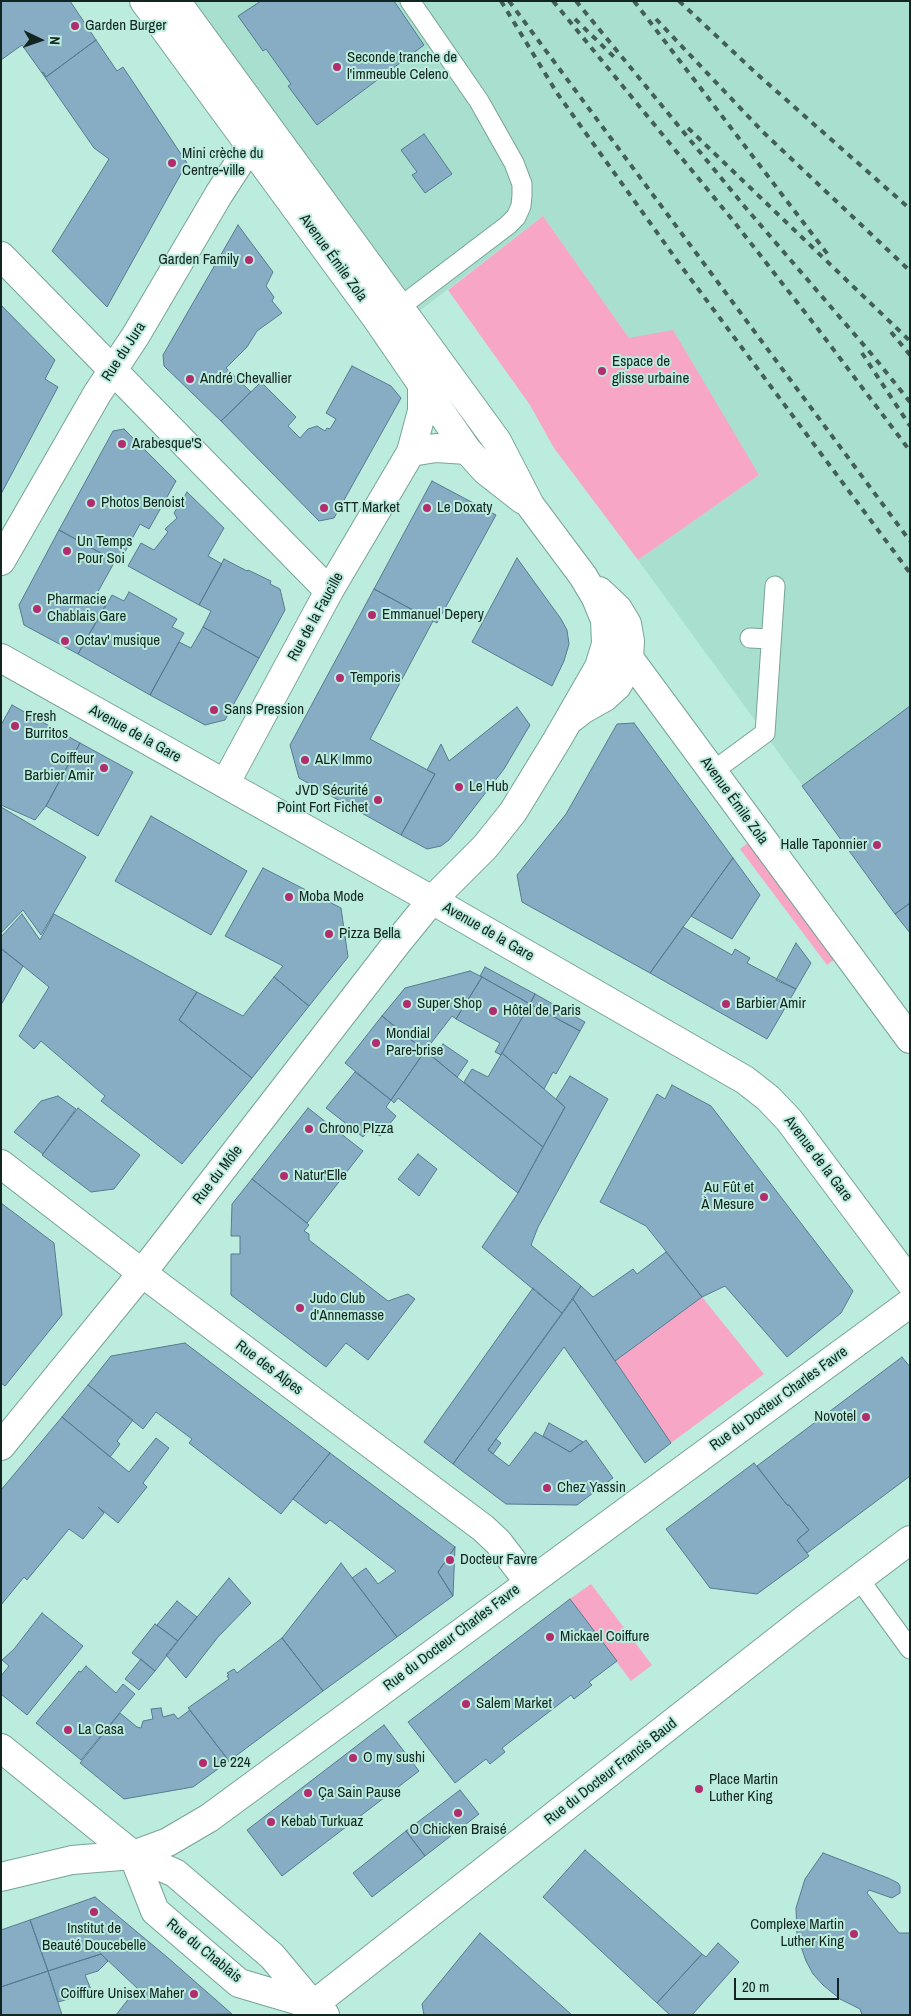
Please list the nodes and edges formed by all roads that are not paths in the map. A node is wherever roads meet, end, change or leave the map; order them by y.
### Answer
1 (144, 1) edge
2 (176, 1) edge
3 (410, 1) edge
4 (250, 146) junction
5 (1, 256) edge
6 (400, 307) junction
7 (113, 370) junction
8 (422, 382) junction
9 (467, 450) junction
10 (411, 452) junction
11 (506, 457) junction
12 (530, 505) junction
13 (1, 561) edge
14 (583, 576) junction
15 (775, 586) dead end
16 (329, 591) junction
17 (750, 638) dead end
18 (771, 639) junction
19 (630, 654) junction
20 (1, 658) edge
21 (568, 723) junction
22 (712, 772) junction
23 (225, 784) junction
24 (432, 900) junction
25 (910, 1039) edge
26 (1, 1164) edge
27 (142, 1273) junction
28 (910, 1282) edge
29 (910, 1303) edge
30 (1, 1446) edge
31 (910, 1540) edge
32 (859, 1579) junction
33 (528, 1582) junction
34 (910, 1650) edge
35 (1, 1748) edge
36 (133, 1854) junction
37 (1, 1877) edge
38 (315, 2012) edge

1 - 4 street, Avenue Émile Zola
2 - 6 street, Avenue Émile Zola
3 - 6 lane
4 - 7 street, Rue du Jura
4 - 8 street, Avenue Émile Zola
5 - 7 street
6 - 11 street, Avenue Émile Zola
7 - 13 street, Rue du Jura
7 - 16 street
8 - 9 street, Avenue Émile Zola
8 - 10 street, Rue de la Faucille
9 - 10 street
9 - 11 street
9 - 12 street, Avenue Émile Zola
10 - 16 street, Rue de la Faucille
11 - 12 street, Avenue Émile Zola
12 - 14 street, Avenue Émile Zola
14 - 19 street, Avenue Émile Zola
14 - 21 street, Avenue Émile Zola
15 - 18 lane
16 - 23 street, Rue de la Faucille
17 - 18 lane
18 - 22 lane
19 - 21 street
19 - 22 street, Avenue Émile Zola
20 - 23 street, Avenue de la Gare
21 - 24 street, Rue du Môle
22 - 25 street, Avenue Émile Zola
23 - 24 street, Avenue de la Gare
24 - 27 street, Rue du Môle
24 - 28 street, Avenue de la Gare
26 - 27 street, Rue des Alpes
27 - 30 street, Rue du Môle
27 - 33 street, Rue des Alpes
29 - 33 street, Rue du Docteur Charles Favre
31 - 32 street, Rue du Docteur Francis Baud
32 - 34 lane
32 - 38 street, Rue du Docteur Francis Baud
33 - 36 street, Rue du Docteur Charles Favre
35 - 36 street
36 - 37 street
36 - 38 street
36 - 38 street, Rue du Chablais

